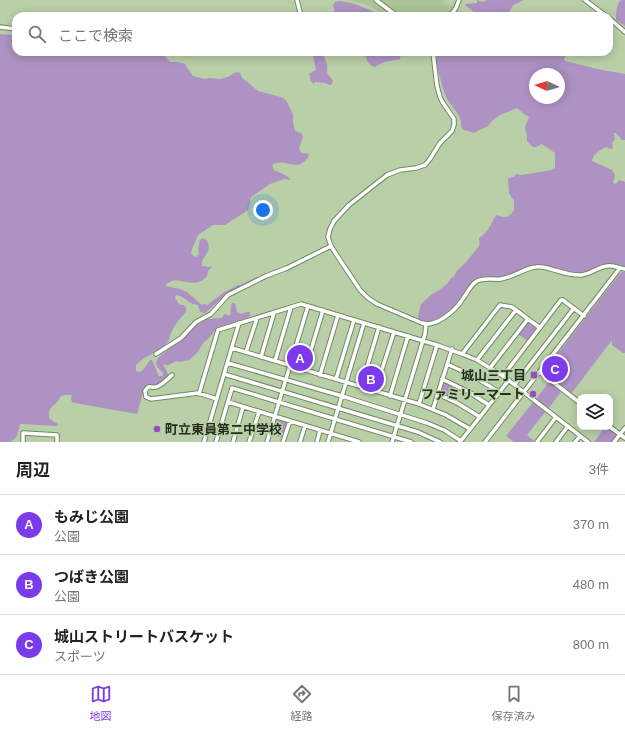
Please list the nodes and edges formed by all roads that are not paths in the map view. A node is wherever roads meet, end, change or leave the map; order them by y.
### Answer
1 (297, 0) edge
2 (376, 0) edge
3 (459, 0) edge
4 (586, 0) edge
5 (300, 12) edge
6 (392, 12) edge
7 (453, 12) edge
8 (601, 12) edge
9 (613, 22) edge
10 (0, 27) edge
11 (12, 28) edge
12 (625, 32) edge
13 (433, 56) edge
14 (332, 246) junction
15 (620, 268) junction
16 (625, 270) edge
17 (308, 306) junction
18 (291, 307) junction
19 (574, 308) junction
20 (323, 310) junction
21 (516, 310) junction
22 (274, 312) junction
23 (338, 315) junction
24 (584, 316) junction
25 (257, 318) junction
26 (528, 319) junction
27 (354, 320) junction
28 (240, 323) junction
29 (364, 323) junction
30 (426, 324) junction
31 (379, 327) junction
32 (540, 328) junction
33 (394, 332) junction
34 (408, 336) junction
35 (423, 340) junction
36 (437, 345) junction
37 (232, 348) junction
38 (452, 350) junction
39 (246, 352) junction
40 (156, 354) dead end
41 (462, 354) junction
42 (261, 357) junction
43 (476, 360) junction
44 (275, 361) junction
45 (228, 363) junction
46 (447, 364) junction
47 (290, 365) junction
48 (490, 368) junction
49 (305, 370) junction
50 (540, 372) junction
51 (224, 374) junction
52 (172, 375) dead end
53 (320, 375) junction
54 (503, 376) junction
55 (336, 379) junction
56 (442, 379) junction
57 (285, 380) junction
58 (509, 380) junction
59 (346, 383) junction
60 (515, 384) junction
61 (361, 387) junction
62 (282, 391) junction
63 (375, 391) junction
64 (499, 392) junction
65 (524, 392) junction
66 (199, 394) junction
67 (438, 394) junction
68 (342, 396) junction
69 (390, 396) junction
70 (217, 399) junction
71 (405, 400) junction
72 (577, 401) edge
73 (228, 402) junction
74 (278, 402) junction
75 (419, 404) junction
76 (489, 404) junction
77 (243, 407) junction
78 (338, 408) junction
79 (433, 409) junction
80 (258, 412) junction
81 (401, 414) junction
82 (274, 416) junction
83 (480, 417) junction
84 (556, 417) junction
85 (335, 419) junction
86 (290, 421) junction
87 (397, 425) junction
88 (305, 426) junction
89 (568, 426) junction
90 (625, 428) edge
91 (470, 429) junction
92 (613, 429) edge
93 (320, 430) junction
94 (331, 433) junction
95 (620, 434) junction
96 (580, 436) junction
97 (394, 437) junction
98 (625, 438) edge
99 (345, 440) edge
100 (461, 441) edge
101 (23, 442) edge
102 (57, 442) edge
103 (204, 442) edge
104 (216, 442) edge
105 (232, 442) edge
106 (250, 442) edge
107 (267, 442) edge
108 (283, 442) edge
109 (300, 442) edge
110 (317, 442) edge
111 (328, 442) edge
112 (359, 442) edge
113 (392, 442) edge
114 (411, 442) edge
115 (440, 442) edge
116 (485, 442) edge
117 (537, 442) edge
118 (556, 442) edge
119 (575, 442) edge
120 (588, 442) edge
121 (614, 442) edge

1 - 5 street
2 - 6 street
3 - 7 street
4 - 8 street
9 - 12 street
10 - 11 street
13 - 14 street
14 - 30 street
14 - 40 street
15 - 16 street
15 - 24 street
15 - 30 street
17 - 18 street
17 - 20 street
17 - 47 street
18 - 22 street
18 - 44 street
19 - 24 street
19 - 32 street
19 - 60 street
20 - 23 street
20 - 49 street
21 - 26 street
21 - 41 street
21 - 43 street
22 - 25 street
22 - 42 street
23 - 27 street
23 - 53 street
24 - 50 street
25 - 28 street
25 - 39 street
26 - 32 street
26 - 48 street
27 - 29 street
27 - 55 street
28 - 37 street
28 - 66 street
29 - 31 street
29 - 59 street
30 - 35 street
31 - 33 street
31 - 61 street
32 - 54 street
33 - 34 street
33 - 63 street
34 - 35 street
34 - 69 street
35 - 36 street
35 - 71 street
36 - 38 street
36 - 75 street
37 - 39 street
37 - 45 street
38 - 41 street
38 - 46 street
39 - 42 street
41 - 43 street
42 - 44 street
43 - 48 street
44 - 47 street
45 - 51 street
45 - 57 street
46 - 56 street
46 - 64 street
47 - 49 street
47 - 57 street
48 - 54 street
49 - 53 street
50 - 65 street
50 - 72 street
51 - 62 street
51 - 70 street
52 - 66 street
53 - 55 street
54 - 58 street
55 - 59 street
56 - 67 street
56 - 76 street
57 - 62 street
57 - 68 street
58 - 60 street
58 - 64 street
59 - 61 street
59 - 68 street
60 - 65 street
61 - 63 street
62 - 74 street
62 - 78 street
63 - 69 street
64 - 76 street
65 - 84 street
65 - 116 street
66 - 70 street
67 - 79 street
67 - 83 street
68 - 78 street
68 - 81 street
69 - 71 street
70 - 103 street
71 - 75 street
71 - 81 street
73 - 74 street
73 - 77 street
73 - 104 street
74 - 82 street
74 - 85 street
75 - 79 street
76 - 83 street
77 - 80 street
77 - 105 street
78 - 85 street
78 - 87 street
79 - 91 street
80 - 82 street
80 - 106 street
81 - 87 street
81 - 100 street
82 - 86 street
82 - 107 street
83 - 91 street
84 - 89 street
84 - 117 street
85 - 94 street
85 - 97 street
86 - 88 street
86 - 108 street
87 - 97 street
87 - 115 street
88 - 93 street
88 - 109 street
89 - 96 street
89 - 118 street
90 - 95 street
91 - 100 street
92 - 95 street
93 - 94 street
93 - 110 street
94 - 99 street
94 - 111 street
95 - 98 street
95 - 121 street
96 - 119 street
96 - 120 street
97 - 113 street
97 - 114 street
99 - 112 street
101 - 102 street

